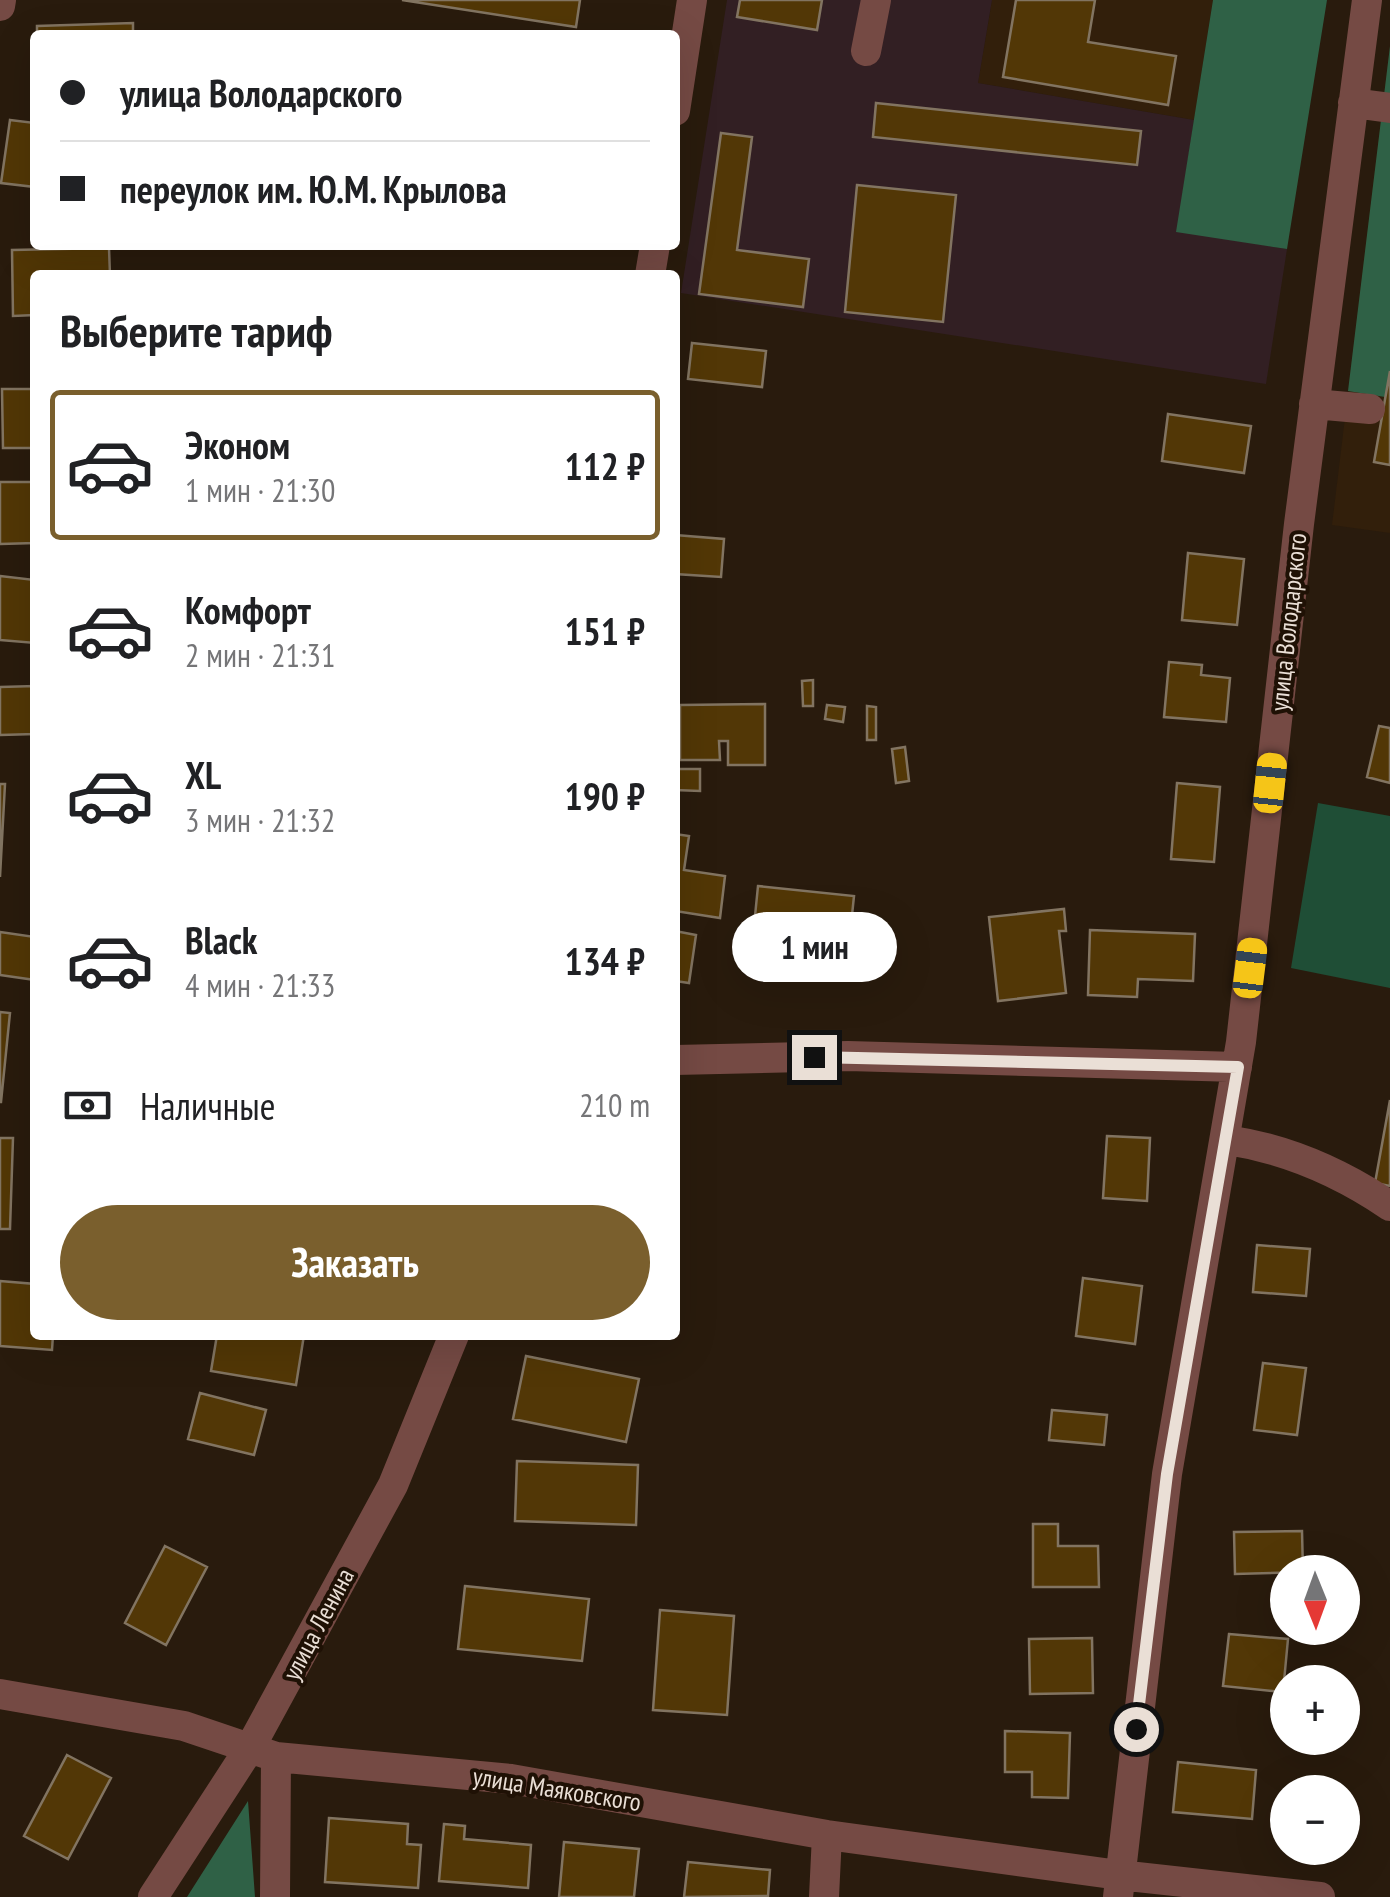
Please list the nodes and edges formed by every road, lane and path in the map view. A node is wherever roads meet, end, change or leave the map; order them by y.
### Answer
1 (692, 0) edge
2 (876, 0) edge
3 (1367, 0) edge
4 (866, 52) dead end
5 (680, 78) edge
6 (1353, 103) junction
7 (1390, 108) edge
8 (1314, 404) junction
9 (1370, 410) dead end
10 (680, 1060) edge
11 (1238, 1067) junction
12 (1227, 1140) junction
13 (1390, 1206) edge
14 (452, 1340) edge
15 (0, 1694) edge
16 (264, 1751) junction
17 (827, 1835) junction
18 (1118, 1886) edge
19 (153, 1897) edge
20 (275, 1897) edge
21 (824, 1897) edge
22 (1320, 1897) edge

1 - 5 street
2 - 4 street
3 - 6 street, улица Володарского
6 - 7 street
6 - 8 street, улица Володарского
8 - 9 street
8 - 11 street, улица Володарского
10 - 11 street
11 - 12 street, улица Володарского
12 - 13 street
12 - 18 street, улица Володарского
14 - 16 street, улица Ленина
15 - 16 street, улица Маяковского
16 - 17 street, улица Маяковского
16 - 19 street, улица Ленина
16 - 20 street
17 - 18 street, улица Маяковского
17 - 21 street
18 - 22 street, улица Маяковского

